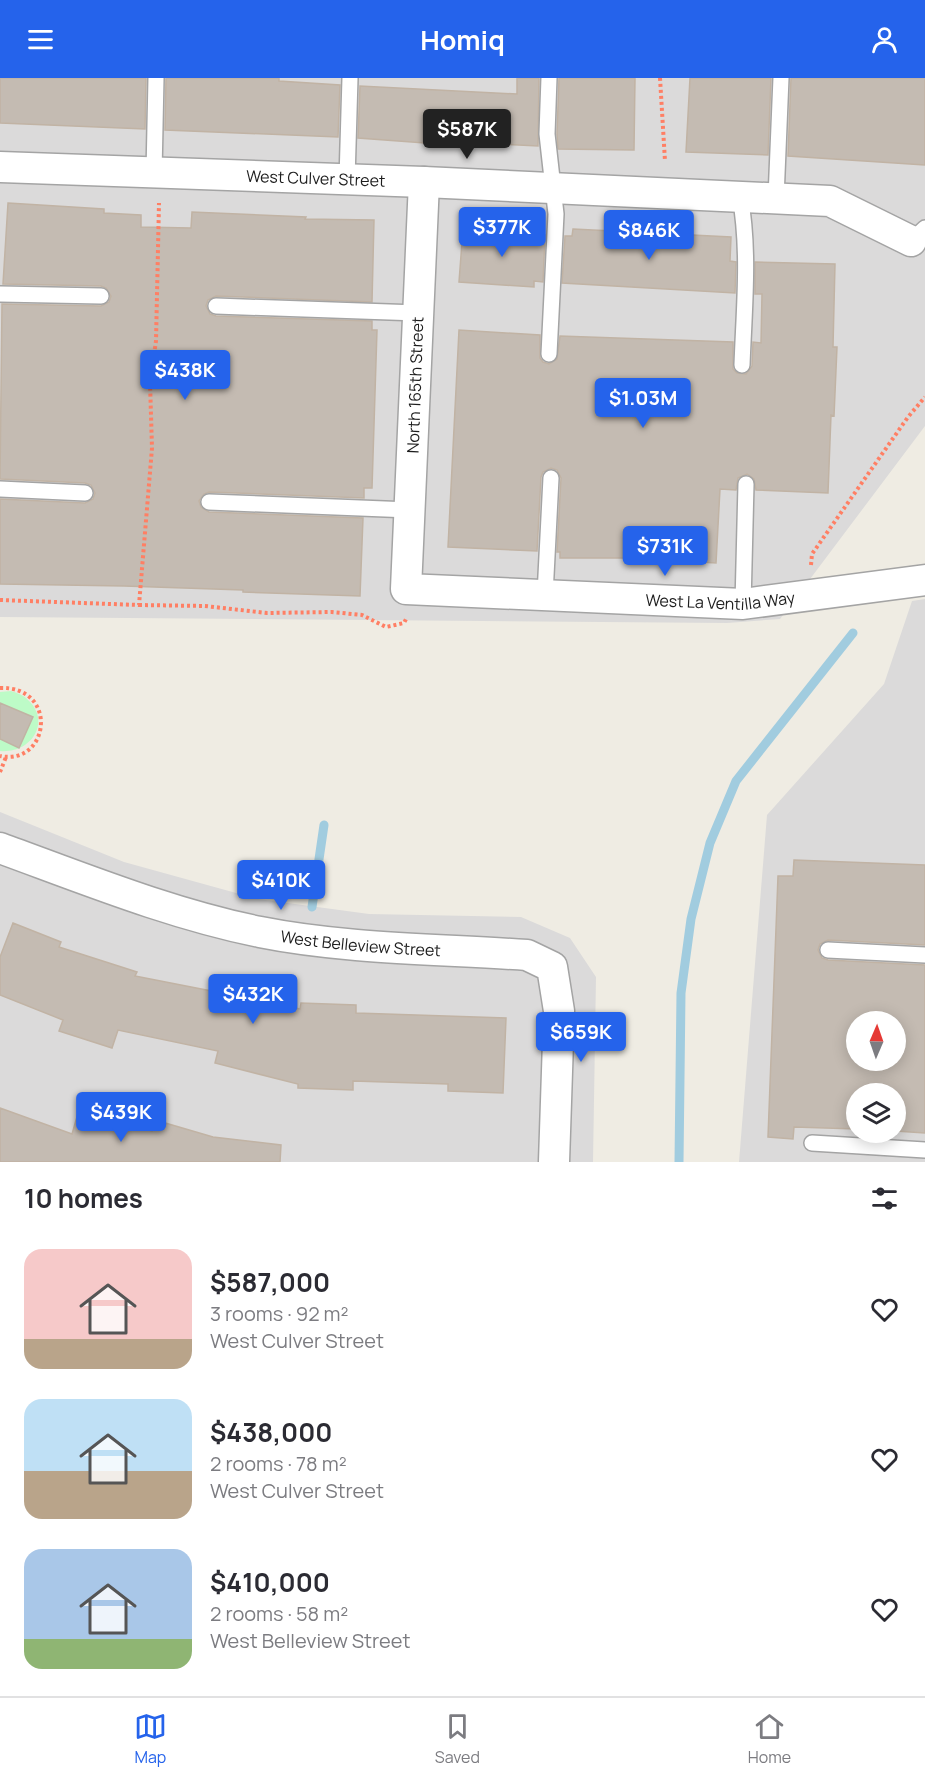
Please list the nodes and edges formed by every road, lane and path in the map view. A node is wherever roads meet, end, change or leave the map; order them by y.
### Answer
1 (156, 78) edge
2 (350, 78) edge
3 (549, 78) edge
4 (660, 78) edge
5 (781, 78) edge
6 (0, 167) edge
7 (665, 167) dead end
8 (346, 179) junction
9 (424, 182) junction
10 (156, 185) junction
11 (554, 188) junction
12 (740, 196) junction
13 (776, 198) junction
14 (918, 234) edge
15 (0, 294) edge
16 (101, 296) dead end
17 (216, 306) dead end
18 (418, 313) junction
19 (549, 354) dead end
20 (742, 365) dead end
21 (925, 396) edge
22 (551, 478) dead end
23 (746, 484) dead end
24 (0, 489) edge
25 (85, 493) dead end
26 (208, 502) dead end
27 (410, 510) junction
28 (810, 569) dead end
29 (925, 580) edge
30 (545, 596) junction
31 (0, 600) edge
32 (407, 603) junction
33 (743, 604) junction
34 (139, 605) junction
35 (0, 688) edge
36 (0, 756) edge
37 (6, 758) junction
38 (0, 772) edge
39 (0, 848) edge
40 (828, 950) dead end
41 (925, 955) edge
42 (812, 1143) dead end
43 (925, 1150) edge
44 (554, 1162) edge

1 - 10 lane
2 - 8 lane
3 - 11 lane
4 - 7 path
5 - 13 lane
6 - 10 street, West Culver Street
8 - 9 street, West Culver Street
8 - 10 street, West Culver Street
9 - 11 street, West Culver Street
9 - 18 street, North 165th Street
10 - 34 path
11 - 12 street, West Culver Street
11 - 19 lane
12 - 13 street, West Culver Street
12 - 20 lane
13 - 14 street, West Culver Street
15 - 16 lane
17 - 18 lane
18 - 27 street, North 165th Street
21 - 28 path
22 - 30 lane
23 - 33 lane
24 - 25 lane
26 - 27 lane
27 - 32 street, North 165th Street
29 - 33 street, West La Ventilla Way
30 - 32 street, West La Ventilla Way
30 - 33 street, West La Ventilla Way
31 - 34 path
32 - 34 path
35 - 37 path
36 - 37 path
37 - 38 path
39 - 44 street, West Belleview Street
40 - 41 lane
42 - 43 lane

